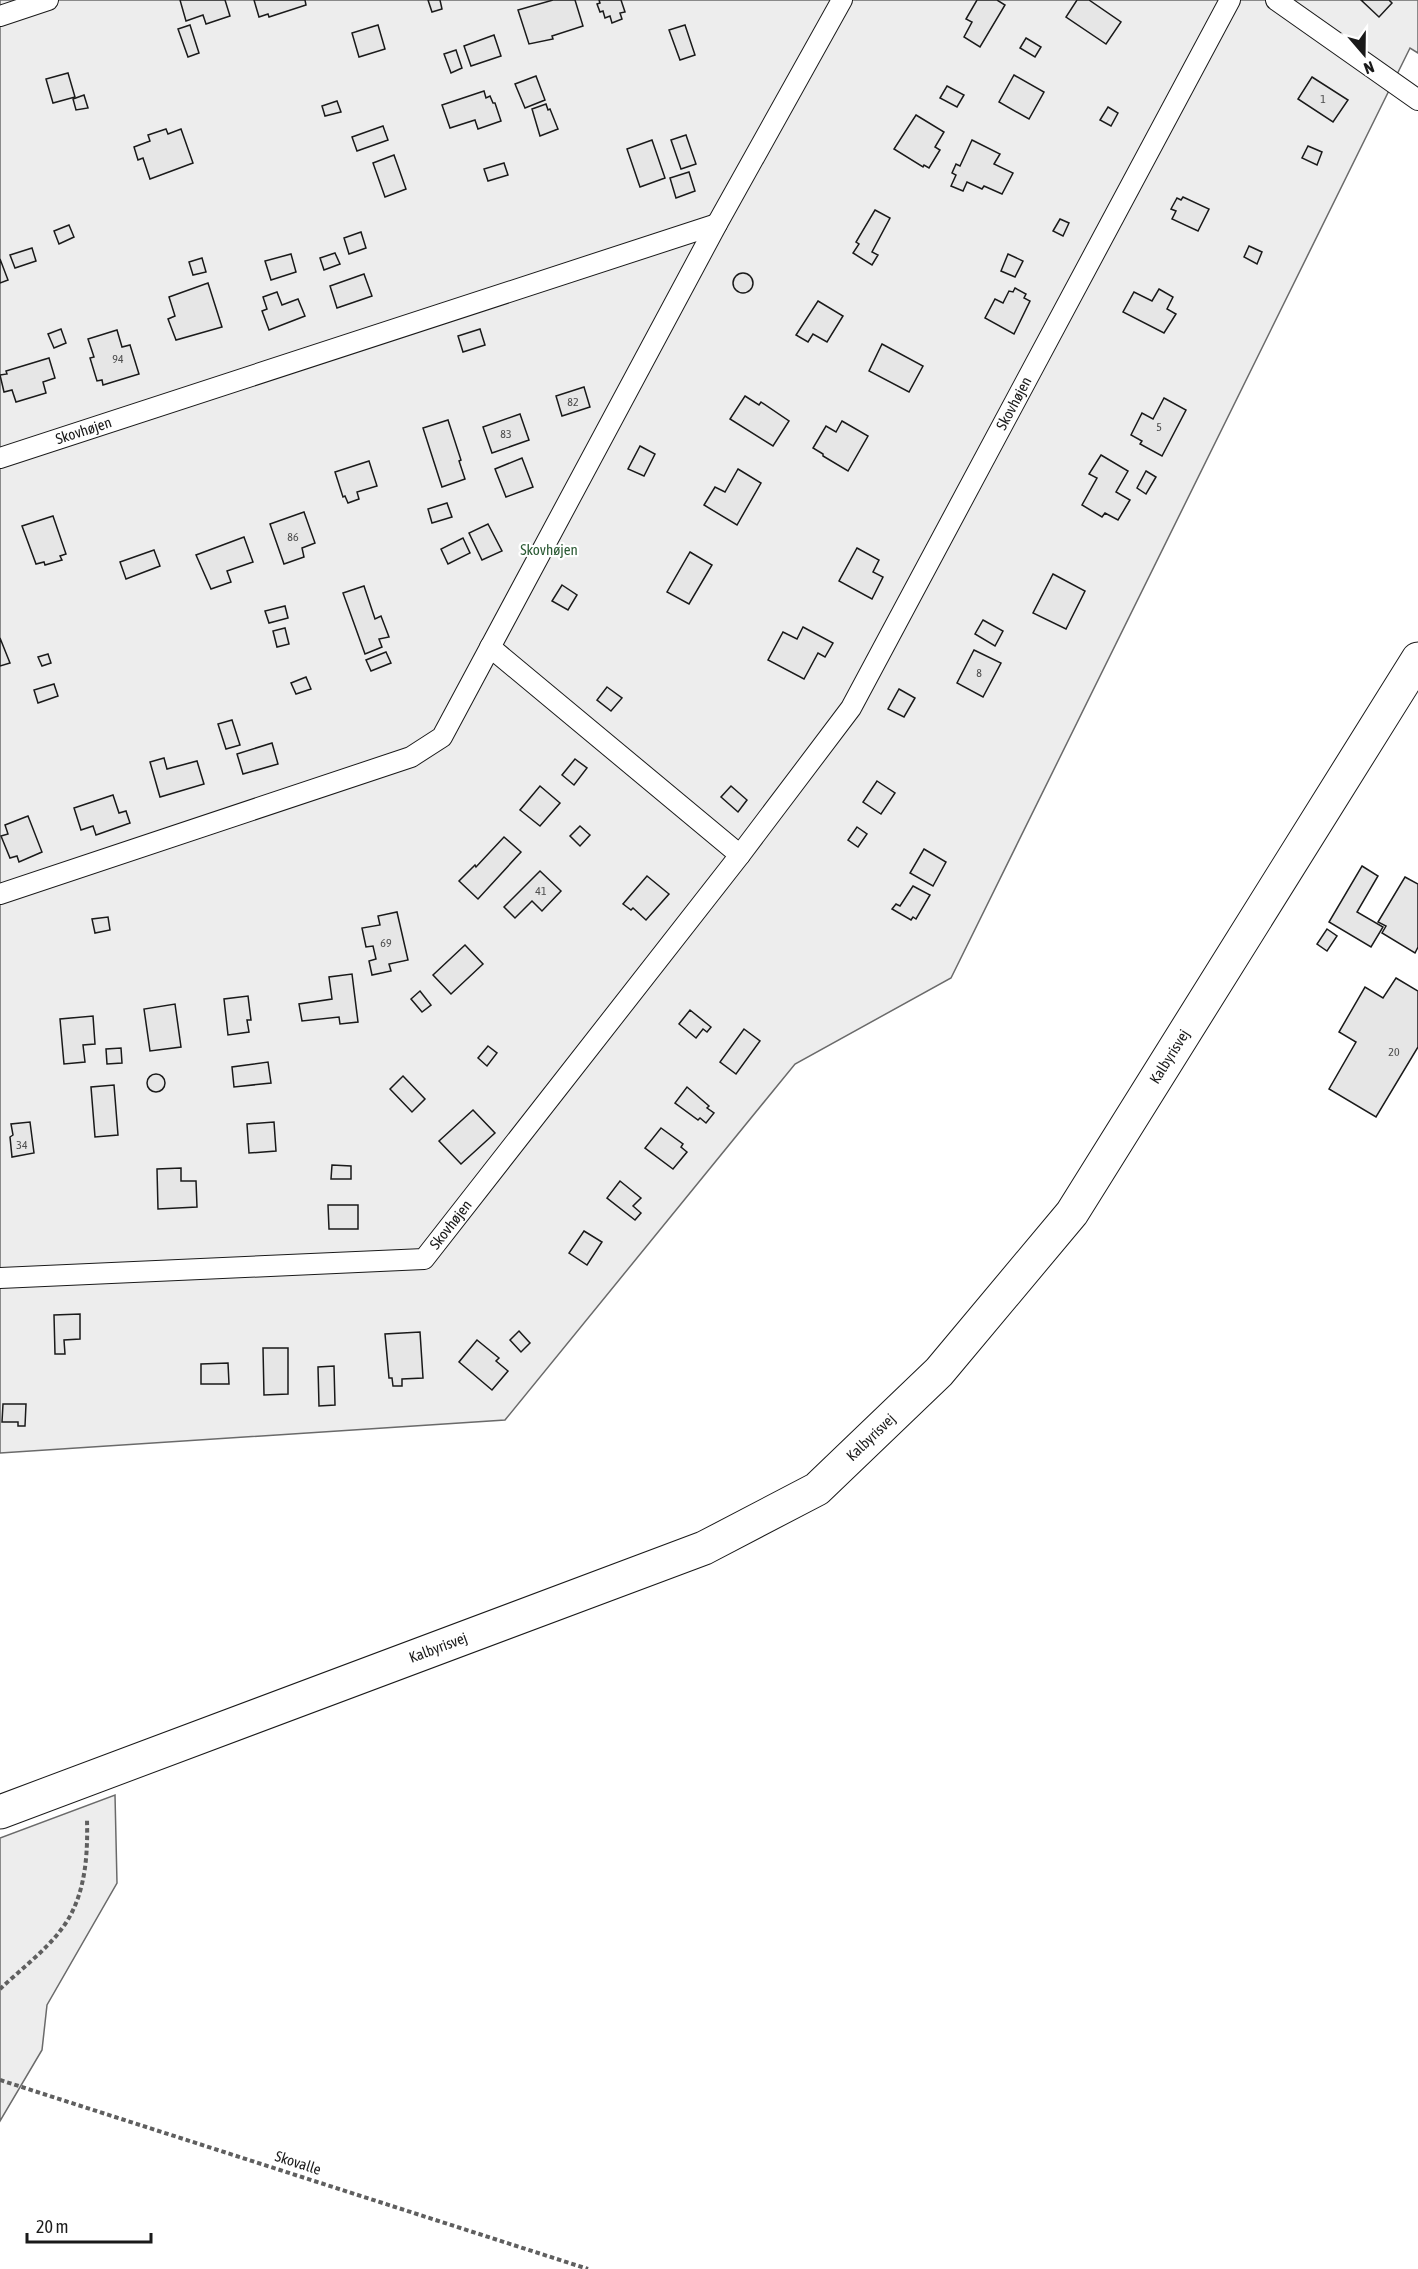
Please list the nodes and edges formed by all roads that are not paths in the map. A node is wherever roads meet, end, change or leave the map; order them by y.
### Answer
1 (48, 0) edge
2 (842, 0) edge
3 (1230, 0) edge
4 (1276, 0) edge
5 (0, 16) edge
6 (1418, 100) edge
7 (717, 224) junction
8 (0, 458) edge
9 (490, 647) junction
10 (1418, 659) edge
11 (740, 855) junction
12 (0, 894) edge
13 (0, 1278) edge
14 (0, 1812) edge

1 - 5 lane
2 - 7 lane
3 - 11 lane, Skovhøjen
4 - 6 lane
7 - 8 lane, Skovhøjen
7 - 9 lane
9 - 11 lane
9 - 12 lane
10 - 14 street, Kalbyrisvej
11 - 13 lane, Skovhøjen

